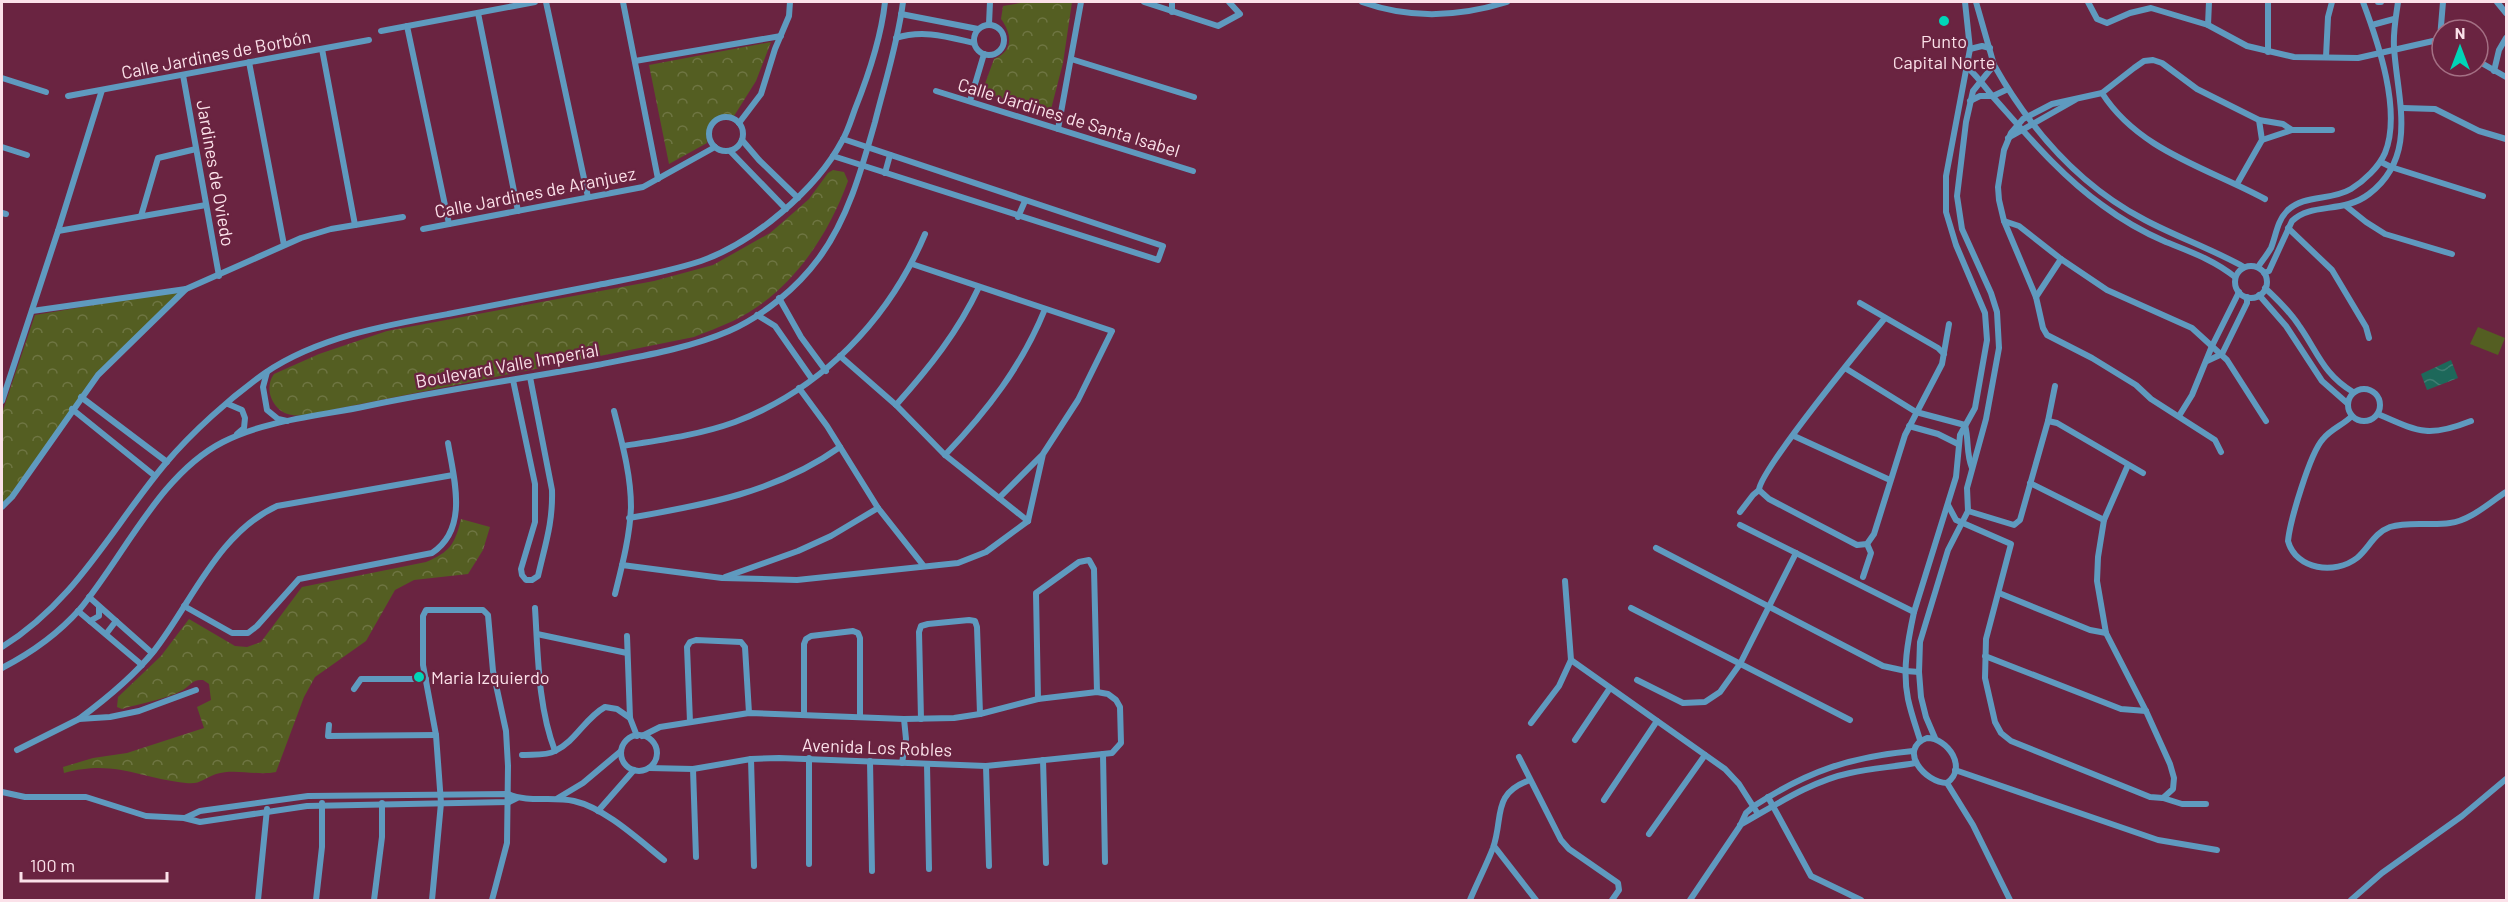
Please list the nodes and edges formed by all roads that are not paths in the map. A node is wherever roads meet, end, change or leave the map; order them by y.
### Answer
1 (535, 2) edge
2 (546, 2) edge
3 (623, 2) edge
4 (790, 2) edge
5 (885, 2) edge
6 (903, 2) edge
7 (990, 2) edge
8 (1081, 2) edge
9 (1144, 2) edge
10 (1172, 2) edge
11 (1229, 2) edge
12 (1362, 2) edge
13 (1507, 2) edge
14 (1965, 2) edge
15 (1976, 2) edge
16 (2088, 2) edge
17 (2209, 2) edge
18 (2268, 2) edge
19 (2332, 2) edge
20 (2363, 2) edge
21 (2398, 2) edge
22 (2443, 2) edge
23 (2497, 2) edge
24 (2151, 5) edge
25 (1172, 12) junction
26 (2506, 12) edge
27 (478, 13) junction
28 (901, 14) junction
29 (2442, 18) edge
30 (2394, 19) junction
31 (932, 20) junction
32 (989, 24) junction
33 (2208, 25) junction
34 (2372, 25) junction
35 (408, 26) junction
36 (978, 29) junction
37 (381, 31) dead end
38 (929, 33) junction
39 (781, 36) junction
40 (896, 38) junction
41 (2506, 38) edge
42 (369, 40) dead end
43 (2430, 41) edge
44 (974, 43) junction
45 (1990, 48) junction
46 (322, 49) junction
47 (1970, 49) junction
48 (2394, 49) junction
49 (2379, 51) junction
50 (2268, 52) junction
51 (984, 54) junction
52 (2326, 57) junction
53 (1071, 59) junction
54 (635, 61) junction
55 (249, 62) junction
56 (1994, 65) junction
57 (1967, 67) junction
58 (2490, 68) edge
59 (2494, 71) junction
60 (183, 75) junction
61 (2506, 77) edge
62 (2, 78) edge
63 (1981, 80) junction
64 (2008, 89) junction
65 (102, 90) junction
66 (936, 91) dead end
67 (46, 92) dead end
68 (2102, 93) junction
69 (68, 96) dead end
70 (1993, 96) junction
71 (1194, 97) dead end
72 (2078, 98) junction
73 (970, 101) junction
74 (1970, 101) junction
75 (2403, 108) junction
76 (2029, 116) junction
77 (2259, 120) junction
78 (739, 123) junction
79 (2019, 123) junction
80 (2033, 123) junction
81 (1058, 129) junction
82 (2025, 130) junction
83 (2292, 130) junction
84 (2332, 130) dead end
85 (2008, 138) junction
86 (2506, 139) edge
87 (742, 140) junction
88 (843, 140) junction
89 (2262, 140) junction
90 (2, 147) edge
91 (715, 147) junction
92 (868, 147) junction
93 (196, 148) junction
94 (730, 151) junction
95 (27, 155) dead end
96 (890, 155) junction
97 (833, 156) junction
98 (2380, 162) junction
99 (861, 165) junction
100 (2391, 167) junction
101 (1192, 171) dead end
102 (885, 173) junction
103 (775, 177) junction
104 (658, 179) junction
105 (2236, 184) junction
106 (765, 186) junction
107 (2483, 196) dead end
108 (588, 197) junction
109 (798, 198) junction
110 (2265, 199) dead end
111 (1025, 201) junction
112 (207, 205) junction
113 (2346, 206) junction
114 (786, 209) junction
115 (518, 211) junction
116 (141, 216) junction
117 (403, 217) dead end
118 (1018, 217) junction
119 (2004, 221) junction
120 (355, 225) junction
121 (449, 225) junction
122 (2288, 228) junction
123 (423, 230) dead end
124 (58, 231) junction
125 (925, 234) dead end
126 (284, 245) junction
127 (2452, 254) dead end
128 (2061, 259) junction
129 (912, 264) junction
130 (2244, 267) junction
131 (2258, 267) junction
132 (2264, 273) junction
133 (219, 276) junction
134 (2235, 277) junction
135 (979, 287) junction
136 (186, 288) junction
137 (2265, 288) junction
138 (2239, 292) junction
139 (2259, 295) junction
140 (2036, 297) junction
141 (2247, 297) junction
142 (779, 298) junction
143 (1860, 303) dead end
144 (1045, 309) junction
145 (32, 311) junction
146 (757, 315) junction
147 (1885, 318) junction
148 (1949, 324) dead end
149 (2369, 338) dead end
150 (2212, 346) junction
151 (2222, 354) junction
152 (1944, 355) junction
153 (840, 356) junction
154 (2207, 361) junction
155 (1845, 368) junction
156 (826, 371) junction
157 (267, 372) junction
158 (530, 377) junction
159 (812, 379) junction
160 (513, 380) junction
161 (2055, 386) dead end
162 (800, 388) junction
163 (2353, 392) junction
164 (81, 397) junction
165 (2, 401) edge
166 (2347, 403) junction
167 (228, 404) junction
168 (896, 405) junction
169 (72, 409) junction
170 (614, 411) dead end
171 (1916, 412) junction
172 (2378, 414) junction
173 (2179, 416) junction
174 (2352, 416) junction
175 (1942, 420) junction
176 (291, 421) junction
177 (2266, 421) dead end
178 (2471, 421) dead end
179 (2048, 422) junction
180 (1965, 425) junction
181 (1909, 426) junction
182 (1938, 434) junction
183 (234, 436) junction
184 (1794, 436) junction
185 (448, 443) dead end
186 (1958, 444) junction
187 (623, 446) junction
188 (840, 447) junction
189 (2221, 452) dead end
190 (1043, 454) junction
191 (945, 455) junction
192 (167, 462) junction
193 (2128, 465) junction
194 (1972, 468) junction
195 (2143, 473) dead end
196 (453, 475) junction
197 (155, 476) junction
198 (1890, 480) junction
199 (2030, 483) junction
200 (1759, 490) junction
201 (2506, 492) edge
202 (999, 498) junction
203 (1948, 505) junction
204 (2, 507) edge
205 (878, 508) junction
206 (1968, 511) junction
207 (1740, 512) dead end
208 (629, 518) junction
209 (1993, 519) junction
210 (2104, 520) junction
211 (1028, 521) junction
212 (1963, 523) junction
213 (1740, 525) dead end
214 (1988, 533) junction
215 (1867, 544) junction
216 (1656, 548) dead end
217 (1796, 553) junction
218 (622, 565) junction
219 (923, 565) junction
220 (1863, 577) dead end
221 (722, 578) junction
222 (1564, 581) dead end
223 (1999, 593) junction
224 (615, 594) dead end
225 (89, 597) junction
226 (184, 606) junction
227 (1768, 606) junction
228 (99, 607) junction
229 (535, 608) dead end
230 (1631, 608) dead end
231 (78, 611) junction
232 (1914, 612) junction
233 (90, 621) junction
234 (116, 621) junction
235 (2106, 633) junction
236 (106, 634) junction
237 (537, 634) junction
238 (627, 636) dead end
239 (2, 646) edge
240 (152, 653) junction
241 (627, 653) junction
242 (1985, 656) junction
243 (2, 657) edge
244 (1571, 660) junction
245 (1740, 664) junction
246 (142, 665) junction
247 (4, 667) edge
248 (1906, 671) junction
249 (1919, 672) junction
250 (426, 679) junction
251 (1637, 680) dead end
252 (1610, 688) junction
253 (354, 689) dead end
254 (196, 690) dead end
255 (1097, 692) junction
256 (1038, 699) junction
257 (2146, 711) junction
258 (749, 713) junction
259 (804, 714) junction
260 (980, 714) junction
261 (860, 717) junction
262 (79, 718) junction
263 (630, 718) junction
264 (904, 719) junction
265 (921, 719) junction
266 (1850, 720) dead end
267 (1657, 721) junction
268 (690, 722) junction
269 (1531, 723) dead end
270 (329, 725) dead end
271 (436, 735) junction
272 (640, 736) junction
273 (1935, 738) junction
274 (1575, 740) dead end
275 (1920, 740) junction
276 (17, 750) dead end
277 (621, 751) junction
278 (1913, 751) junction
279 (555, 752) junction
280 (1103, 754) junction
281 (522, 755) dead end
282 (1705, 755) junction
283 (1519, 757) dead end
284 (809, 758) junction
285 (751, 759) junction
286 (1043, 760) junction
287 (1847, 760) junction
288 (870, 761) junction
289 (902, 763) junction
290 (1915, 763) junction
291 (927, 764) junction
292 (986, 766) junction
293 (650, 768) junction
294 (693, 769) junction
295 (1955, 770) junction
296 (634, 771) junction
297 (1849, 773) junction
298 (2506, 779) edge
299 (1530, 780) junction
300 (1947, 783) junction
301 (2, 792) edge
302 (508, 794) junction
303 (382, 795) junction
304 (441, 795) junction
305 (322, 796) junction
306 (1768, 797) junction
307 (517, 798) junction
308 (558, 798) junction
309 (2163, 798) junction
310 (1604, 800) dead end
311 (267, 801) junction
312 (509, 802) junction
313 (441, 803) junction
314 (382, 804) junction
315 (2206, 804) dead end
316 (322, 806) junction
317 (1754, 806) junction
318 (1772, 807) junction
319 (267, 811) junction
320 (598, 811) junction
321 (1758, 814) junction
322 (184, 818) junction
323 (1740, 826) junction
324 (1649, 834) dead end
325 (1494, 846) junction
326 (2217, 850) dead end
327 (696, 857) dead end
328 (664, 860) dead end
329 (1105, 862) dead end
330 (1046, 863) dead end
331 (809, 864) dead end
332 (754, 866) dead end
333 (989, 866) dead end
334 (929, 869) dead end
335 (872, 871) dead end
336 (258, 900) edge
337 (316, 900) edge
338 (374, 900) edge
339 (432, 900) edge
340 (492, 900) edge
341 (1470, 900) edge
342 (1536, 900) edge
343 (1612, 900) edge
344 (1690, 900) edge
345 (1861, 900) edge
346 (2010, 900) edge
347 (2351, 900) edge

1 - 27 street
2 - 108 street
3 - 54 street
4 - 39 street
5 - 88 street
6 - 28 street, Boulevard Valle Imperial
7 - 32 street
8 - 53 street
9 - 25 street
10 - 25 street
11 - 25 street
12 - 13 street
14 - 47 street
15 - 45 street
16 - 24 street
17 - 33 street
18 - 50 street
19 - 52 street
20 - 34 street
21 - 30 street
22 - 29 street
23 - 26 street
24 - 33 street
27 - 35 street
27 - 115 street
28 - 31 street
28 - 40 street, Boulevard Valle Imperial
30 - 34 street
30 - 48 street
31 - 36 street
31 - 38 street
32 - 36 street
32 - 51 street
33 - 50 street
34 - 49 street
35 - 37 street
35 - 121 street
36 - 44 street
38 - 40 street
38 - 44 street
39 - 54 street
39 - 78 street
40 - 92 street, Boulevard Valle Imperial
41 - 59 street
42 - 46 street, Calle Jardines de Borbón
43 - 48 street
44 - 51 street
45 - 47 street
45 - 56 street
46 - 55 street, Calle Jardines de Borbón
46 - 120 street
47 - 57 street
48 - 49 street
48 - 75 street
49 - 52 street
49 - 98 street
50 - 52 street
51 - 73 street
53 - 71 street
53 - 81 street
54 - 104 street
55 - 60 street, Calle Jardines de Borbón
55 - 126 street
56 - 63 street
56 - 64 street
57 - 63 street
57 - 180 street
58 - 59 street
59 - 61 street
60 - 65 street, Calle Jardines de Borbón
60 - 93 street, Jardines de Oviedo
62 - 67 street
63 - 70 street
63 - 74 street
64 - 70 street
64 - 76 street
65 - 69 street, Calle Jardines de Borbón
65 - 124 street
66 - 73 street, Calle Jardines de Santa Isabel
68 - 72 street
68 - 77 street
68 - 105 street
70 - 74 street
70 - 79 street
72 - 76 street
72 - 80 street
73 - 81 street, Calle Jardines de Santa Isabel
74 - 194 street
75 - 86 street
75 - 100 street
76 - 79 street
76 - 80 street
77 - 83 street
77 - 89 street
78 - 87 street
78 - 91 street
79 - 82 street
79 - 85 street
80 - 82 street
80 - 130 street
81 - 101 street, Calle Jardines de Santa Isabel
82 - 85 street
82 - 134 street
83 - 84 street
83 - 89 street
85 - 119 street
87 - 94 street
87 - 103 street
88 - 92 street
88 - 97 street
89 - 105 street
90 - 95 street
91 - 94 street
91 - 104 street, Calle Jardines de Aranjuez
92 - 96 street
92 - 99 street, Boulevard Valle Imperial
93 - 112 street, Jardines de Oviedo
93 - 116 street
94 - 106 street
96 - 102 street
96 - 111 street
97 - 99 street
97 - 109 street
98 - 100 street
98 - 131 street
99 - 102 street
99 - 142 street, Boulevard Valle Imperial
100 - 107 street
100 - 113 street
102 - 118 street
103 - 106 street
103 - 109 street
104 - 108 street, Calle Jardines de Aranjuez
105 - 110 street
106 - 114 street
108 - 115 street, Calle Jardines de Aranjuez
109 - 114 street
111 - 118 street
111 - 118 street
112 - 116 street
112 - 133 street, Jardines de Oviedo
113 - 122 street
113 - 127 street
114 - 157 street
115 - 121 street, Calle Jardines de Aranjuez
116 - 124 street
117 - 120 street
119 - 128 street
119 - 140 street
120 - 126 street
121 - 123 street, Calle Jardines de Aranjuez
122 - 132 street
122 - 149 street
124 - 145 street
125 - 129 street
126 - 133 street
128 - 140 street
128 - 150 street
129 - 135 street
129 - 153 street
130 - 131 street
130 - 134 street
131 - 132 street
132 - 137 street
133 - 136 street
134 - 138 street
135 - 144 street
135 - 168 street
136 - 145 street
136 - 164 street
137 - 139 street
137 - 163 street
138 - 141 street
138 - 150 street
139 - 141 street
139 - 166 street
140 - 173 street
141 - 151 street
142 - 146 street, Boulevard Valle Imperial
142 - 156 street
143 - 147 street
144 - 190 street
144 - 191 street
145 - 165 street
146 - 158 street, Boulevard Valle Imperial
146 - 159 street
147 - 152 street
147 - 155 street
148 - 152 street
150 - 151 street
150 - 154 street
151 - 154 street
151 - 177 street
152 - 171 street
153 - 156 street
153 - 168 street
154 - 173 street
155 - 171 street
155 - 184 street
156 - 159 street
157 - 167 street
157 - 176 street
158 - 160 street, Boulevard Valle Imperial
158 - 160 street
159 - 162 street
160 - 176 street, Boulevard Valle Imperial
161 - 179 street
162 - 187 street
162 - 188 street
163 - 166 street
163 - 172 street
164 - 169 street
164 - 192 street
166 - 174 street
167 - 183 street
167 - 192 street
168 - 191 street
169 - 197 street
169 - 204 street
170 - 187 street
171 - 175 street
171 - 181 street
172 - 174 street
172 - 178 street
173 - 189 street
174 - 201 street
175 - 180 street
175 - 182 street
176 - 183 street, Boulevard Valle Imperial
179 - 193 street
179 - 199 street
180 - 186 street
180 - 194 street
181 - 182 street
181 - 198 street
182 - 186 street
183 - 225 street, Boulevard Valle Imperial
184 - 198 street
184 - 200 street
185 - 196 street
186 - 203 street
187 - 208 street
188 - 205 street
188 - 208 street
190 - 202 street
190 - 211 street
191 - 202 street
192 - 197 street
193 - 195 street
193 - 210 street
194 - 206 street
196 - 226 street
196 - 226 street
197 - 239 street
198 - 215 street
199 - 209 street
199 - 210 street
200 - 207 street
200 - 215 street
202 - 211 street
203 - 212 street
203 - 232 street
205 - 219 street
205 - 221 street
206 - 209 street
206 - 212 street
208 - 218 street
209 - 214 street
210 - 235 street
211 - 219 street
212 - 214 street
212 - 249 street
213 - 217 street
214 - 223 street
215 - 220 street
216 - 227 street
217 - 227 street
217 - 232 street
218 - 221 street
218 - 224 street
219 - 221 street
222 - 244 street
223 - 235 street
223 - 242 street
225 - 228 street
225 - 231 street, Boulevard Valle Imperial
226 - 240 street
227 - 245 street
227 - 248 street
228 - 233 street
228 - 234 street
229 - 237 street
230 - 245 street
231 - 233 street
231 - 247 street, Boulevard Valle Imperial
232 - 248 street
233 - 236 street
234 - 236 street
234 - 240 street
235 - 257 street
236 - 246 street
237 - 241 street
237 - 279 street
238 - 241 street
240 - 246 street
241 - 263 street
242 - 257 street
242 - 309 street
243 - 247 street
244 - 252 street
244 - 269 street
245 - 251 street
245 - 266 street
246 - 262 street
248 - 249 street
248 - 275 street
249 - 273 street
250 - 253 street
250 - 271 street
250 - 302 street
252 - 267 street
252 - 274 street
254 - 262 street
255 - 256 street, Avenida Los Robles
255 - 256 street
255 - 280 street
256 - 260 street, Avenida Los Robles
257 - 309 street
258 - 259 street, Avenida Los Robles
258 - 268 street, Avenida Los Robles
258 - 268 street
259 - 261 street, Avenida Los Robles
259 - 261 street
260 - 265 street, Avenida Los Robles
260 - 265 street
261 - 264 street, Avenida Los Robles
262 - 276 street
263 - 272 street
263 - 279 street
264 - 265 street, Avenida Los Robles
264 - 289 street
267 - 282 street
267 - 310 street
268 - 272 street, Avenida Los Robles
270 - 271 street
271 - 304 street
272 - 277 street
272 - 293 street
273 - 275 street
273 - 295 street
275 - 278 street
277 - 296 street
277 - 308 street
278 - 287 street
278 - 290 street
279 - 281 street
280 - 286 street, Avenida Los Robles
280 - 329 street
282 - 317 street
282 - 324 street
283 - 299 street
284 - 285 street, Avenida Los Robles
284 - 288 street, Avenida Los Robles
284 - 331 street
285 - 294 street, Avenida Los Robles
285 - 332 street
286 - 292 street, Avenida Los Robles
286 - 330 street
287 - 297 street
287 - 306 street
288 - 289 street, Avenida Los Robles
288 - 335 street
289 - 291 street, Avenida Los Robles
290 - 297 street
290 - 300 street
291 - 292 street, Avenida Los Robles
291 - 334 street
292 - 333 street
293 - 294 street, Avenida Los Robles
293 - 296 street
294 - 327 street
295 - 300 street
295 - 326 street
296 - 320 street
297 - 318 street
298 - 347 street
299 - 325 street
299 - 343 street
300 - 346 street
301 - 322 street
302 - 304 street
302 - 307 street
302 - 312 street
303 - 304 street
303 - 305 street
303 - 314 street
304 - 313 street
305 - 311 street
305 - 316 street
306 - 317 street
306 - 318 street
307 - 308 street
307 - 312 street
308 - 320 street
309 - 315 street
311 - 319 street
311 - 322 street
312 - 313 street
312 - 340 street
313 - 314 street
313 - 339 street
314 - 316 street
314 - 338 street
316 - 319 street
316 - 337 street
317 - 321 street
317 - 323 street
318 - 321 street
318 - 345 street
319 - 322 street
319 - 336 street
320 - 328 street
321 - 323 street
323 - 344 street
325 - 341 street
325 - 342 street

